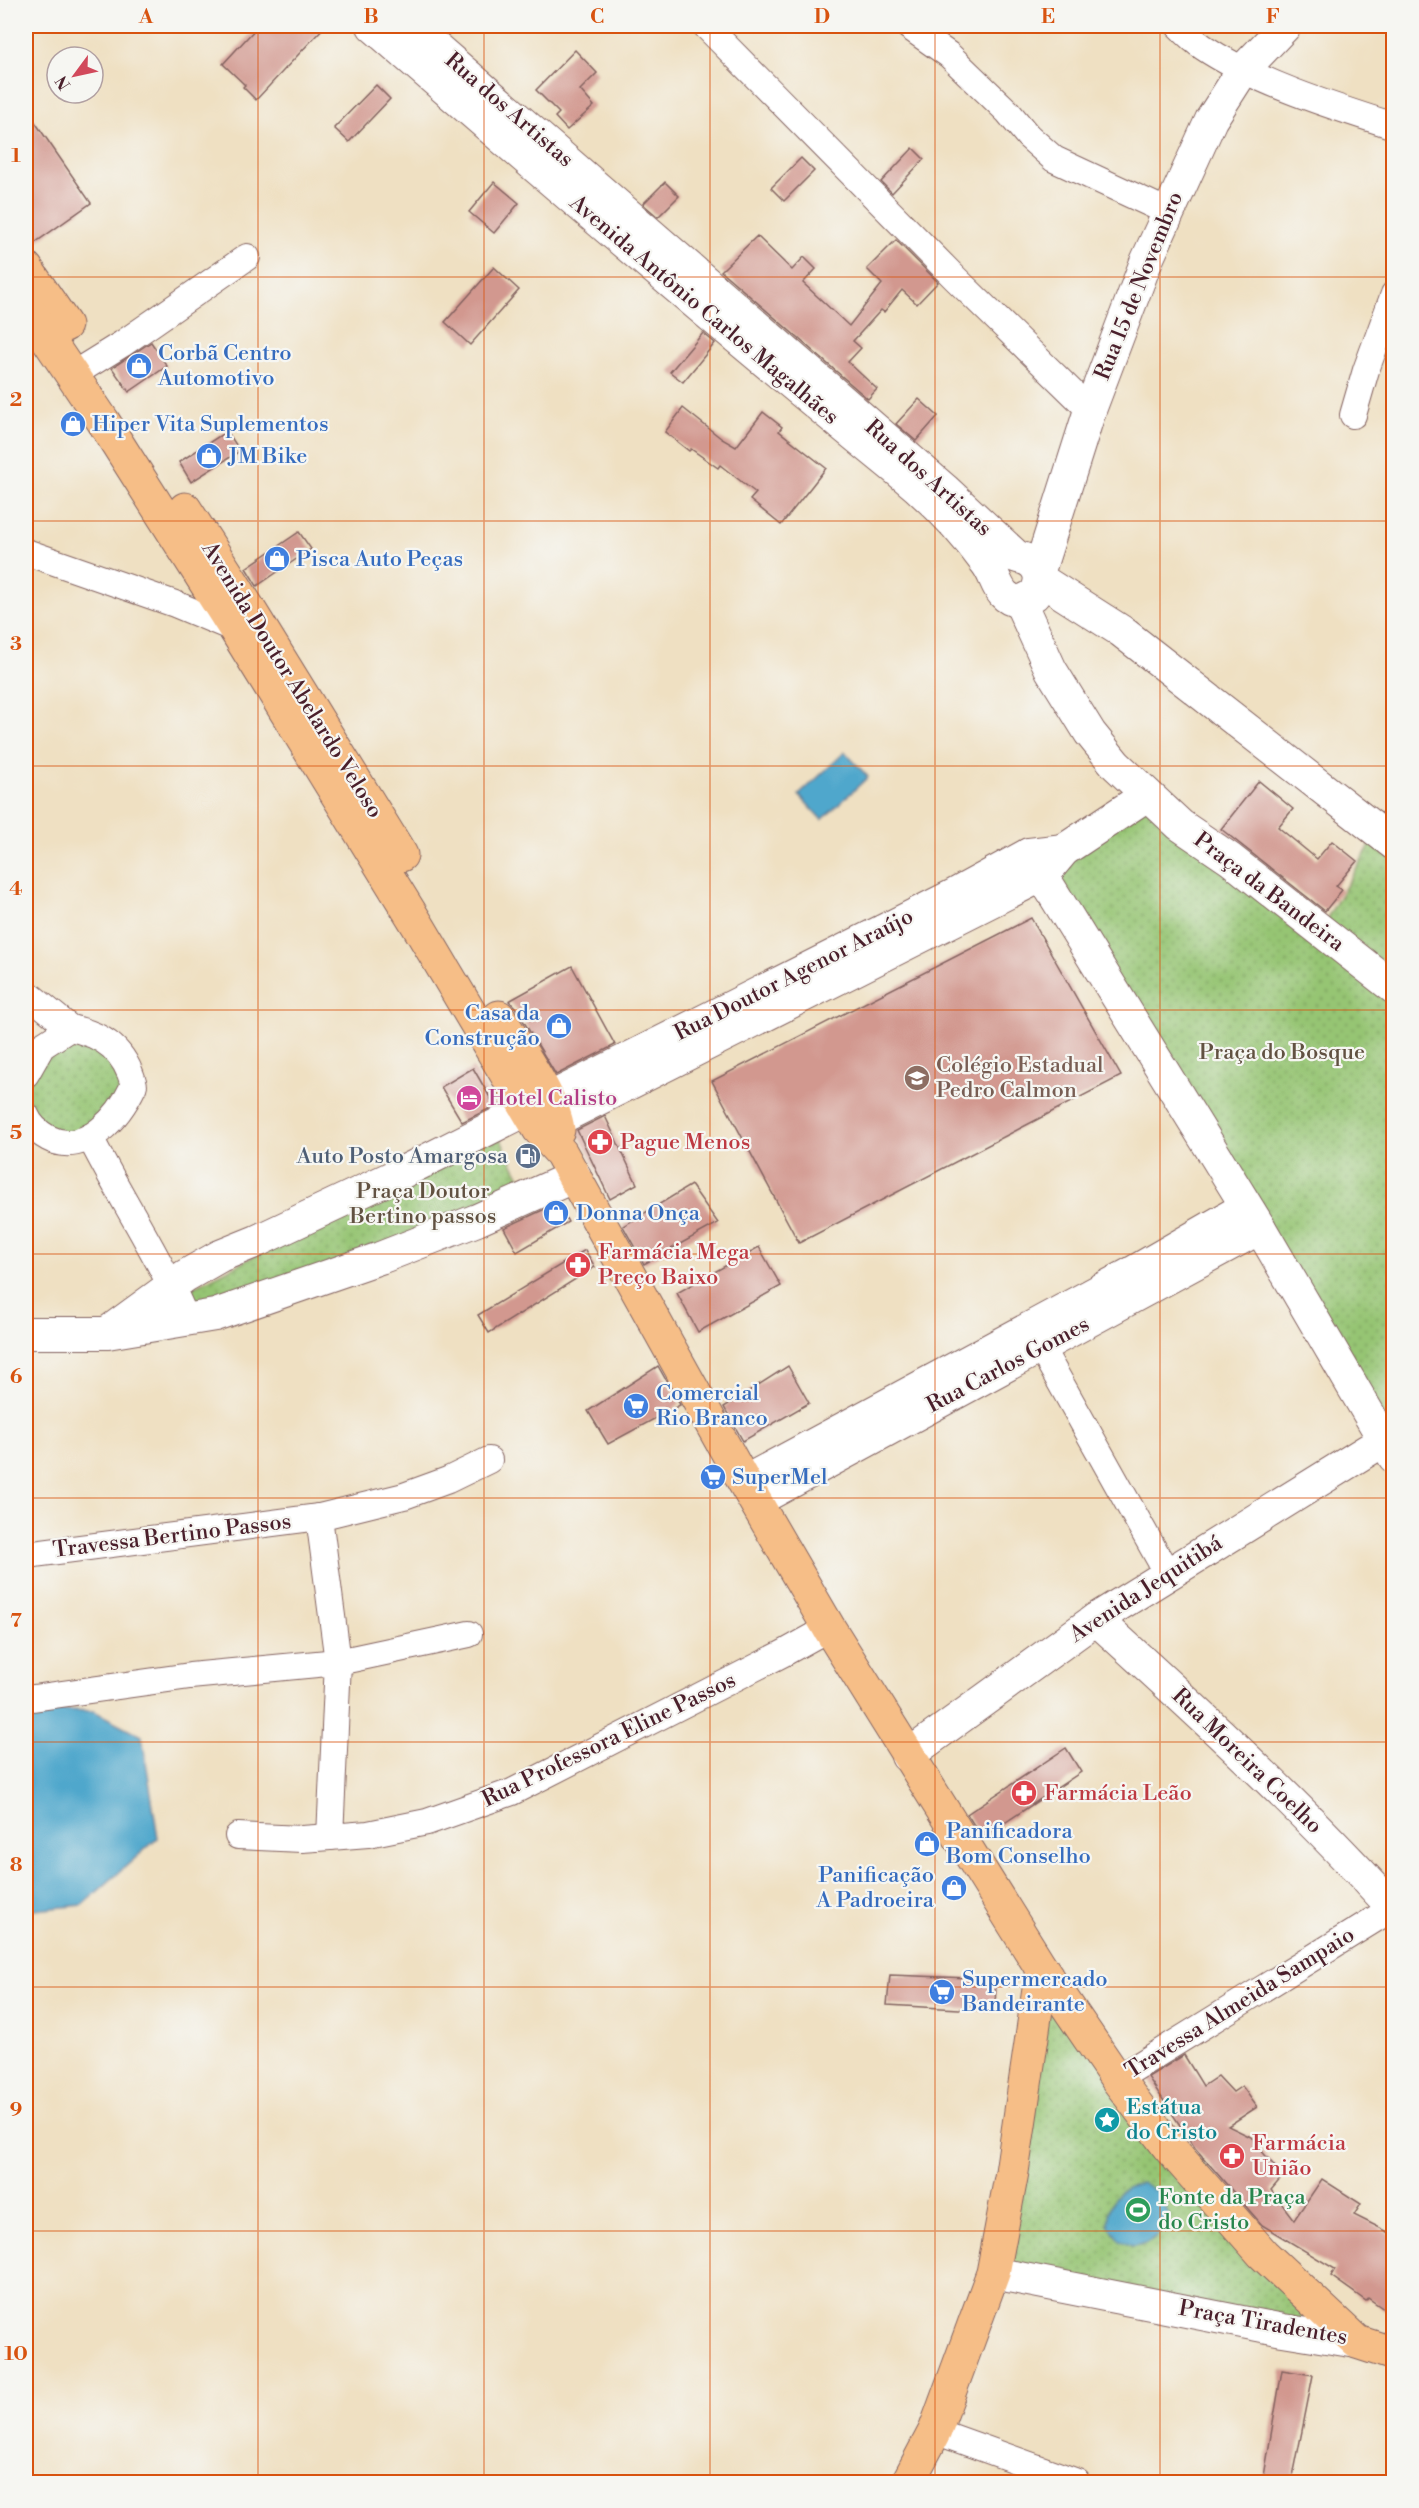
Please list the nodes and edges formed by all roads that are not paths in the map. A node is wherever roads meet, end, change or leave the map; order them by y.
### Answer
1 (373, 26) edge
2 (411, 26) edge
3 (706, 26) edge
4 (908, 26) edge
5 (1179, 26) edge
6 (1285, 26) edge
7 (1243, 70) junction
8 (1394, 126) edge
9 (587, 194) junction
10 (1168, 212) junction
11 (247, 257) dead end
12 (26, 268) edge
13 (1394, 294) edge
14 (35, 308) edge
15 (1384, 353) edge
16 (82, 369) junction
17 (1090, 410) junction
18 (1353, 415) dead end
19 (26, 552) edge
20 (1023, 578) junction
21 (220, 585) junction
22 (175, 604) junction
23 (246, 625) junction
24 (1147, 795) junction
25 (1394, 844) edge
26 (1036, 865) junction
27 (1394, 988) edge
28 (26, 992) edge
29 (70, 1028) junction
30 (26, 1074) edge
31 (30, 1130) edge
32 (551, 1131) junction
33 (90, 1137) junction
34 (1253, 1217) junction
35 (172, 1286) junction
36 (187, 1321) junction
37 (26, 1333) edge
38 (107, 1333) junction
39 (1035, 1337) junction
40 (1390, 1444) edge
41 (489, 1460) dead end
42 (750, 1491) junction
43 (319, 1517) junction
44 (26, 1553) edge
45 (1167, 1573) junction
46 (1096, 1619) junction
47 (829, 1628) junction
48 (469, 1634) dead end
49 (338, 1662) junction
50 (26, 1699) edge
51 (907, 1756) junction
52 (238, 1836) dead end
53 (330, 1837) junction
54 (1393, 1908) edge
55 (1042, 1969) junction
56 (1117, 2079) junction
57 (993, 2273) junction
58 (1357, 2342) junction
59 (1394, 2354) edge
60 (935, 2431) junction
61 (908, 2482) edge
62 (1077, 2482) edge

1 - 9 street, Avenida Antônio Carlos Magalhães
2 - 9 street, Rua dos Artistas
3 - 17 street
4 - 10 street
5 - 7 street
6 - 7 street, Rua 15 de Novembro
7 - 8 street
7 - 10 street, Rua 15 de Novembro
9 - 20 street, Rua dos Artistas
10 - 17 street, Rua 15 de Novembro
11 - 16 street
12 - 14 main road, Avenida Doutor Abelardo Veloso
13 - 15 street
14 - 16 main road, Avenida Doutor Abelardo Veloso
15 - 18 street
16 - 21 main road, Avenida Doutor Abelardo Veloso
17 - 20 street, Rua 15 de Novembro
19 - 22 street
20 - 24 street, Praça da Bandeira
20 - 25 street
21 - 22 street
21 - 23 main road, Avenida Doutor Abelardo Veloso
22 - 23 street
23 - 32 main road, Avenida Doutor Abelardo Veloso
24 - 26 street, Rua Doutor Agenor Araújo
24 - 27 street, Praça da Bandeira
26 - 32 street, Rua Doutor Agenor Araújo
26 - 34 street
28 - 29 street
29 - 30 street
29 - 33 street
31 - 33 street
32 - 35 street
32 - 36 street
32 - 42 main road, Avenida Doutor Abelardo Veloso
33 - 35 street
34 - 39 street, Rua Carlos Gomes
34 - 40 street
35 - 36 street
35 - 38 street
36 - 38 street
37 - 38 street
39 - 42 street, Rua Carlos Gomes
39 - 45 street
40 - 45 street, Avenida Jequitibá
41 - 43 street, Travessa Bertino Passos
42 - 47 main road, Praça Tiradentes
43 - 44 street, Travessa Bertino Passos
43 - 49 street, Travessa Bertino Passos
45 - 46 street, Avenida Jequitibá
46 - 51 street, Avenida Jequitibá
46 - 54 street, Rua Moreira Coelho
47 - 51 main road, Praça Tiradentes
47 - 53 street, Rua Professora Eline Passos
48 - 49 street
49 - 50 street
49 - 53 street
51 - 55 main road, Praça Tiradentes
52 - 53 street, Rua Professora Eline Passos
54 - 56 street, Travessa Almeida Sampaio
55 - 56 main road, Praça Tiradentes
55 - 57 main road
56 - 58 main road, Praça Tiradentes
57 - 58 street, Praça Tiradentes
57 - 60 main road
58 - 59 main road
60 - 61 main road
60 - 62 street

